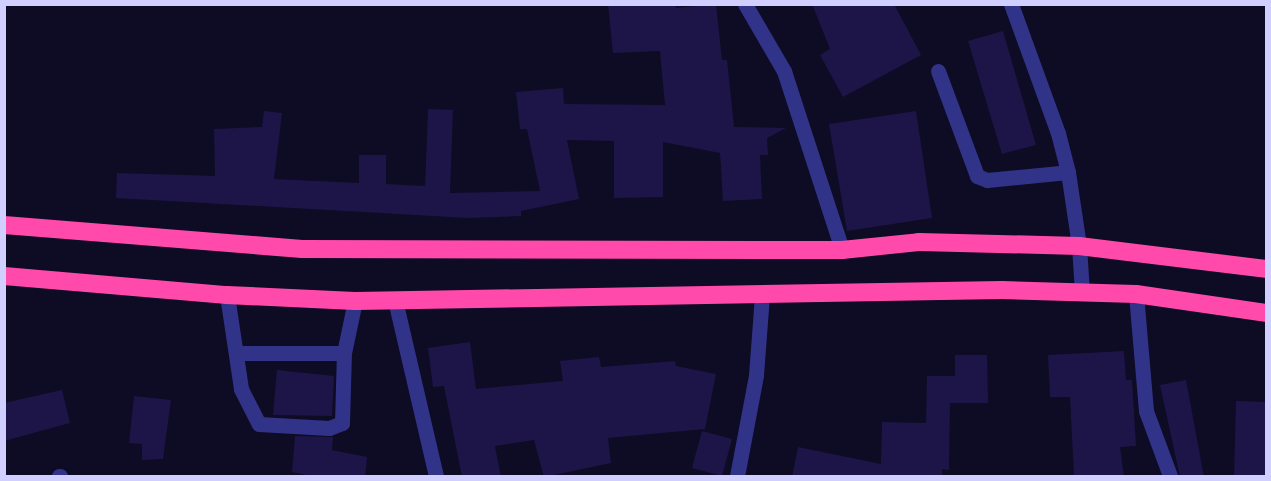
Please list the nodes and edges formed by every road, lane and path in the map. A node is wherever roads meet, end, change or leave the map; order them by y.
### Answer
1 (745, 4) edge
2 (1011, 4) edge
3 (938, 71) dead end
4 (1068, 172) junction
5 (4, 225) edge
6 (1080, 246) junction
7 (842, 250) junction
8 (1266, 269) edge
9 (4, 276) edge
10 (1082, 293) junction
11 (1136, 294) junction
12 (227, 296) junction
13 (762, 296) junction
14 (395, 300) junction
15 (355, 301) junction
16 (1266, 314) edge
17 (238, 353) junction
18 (344, 353) junction
19 (436, 477) edge
20 (737, 477) edge
21 (1170, 477) edge

1 - 7 street
2 - 4 street
3 - 4 street
4 - 6 street
5 - 7 highway
6 - 7 highway
6 - 8 highway
6 - 10 street
9 - 12 highway
10 - 11 highway
10 - 13 highway
11 - 16 highway
11 - 21 street
12 - 15 highway
12 - 17 street
13 - 14 highway
13 - 20 street
14 - 15 highway
14 - 19 street
15 - 18 street
17 - 18 street
17 - 18 street

